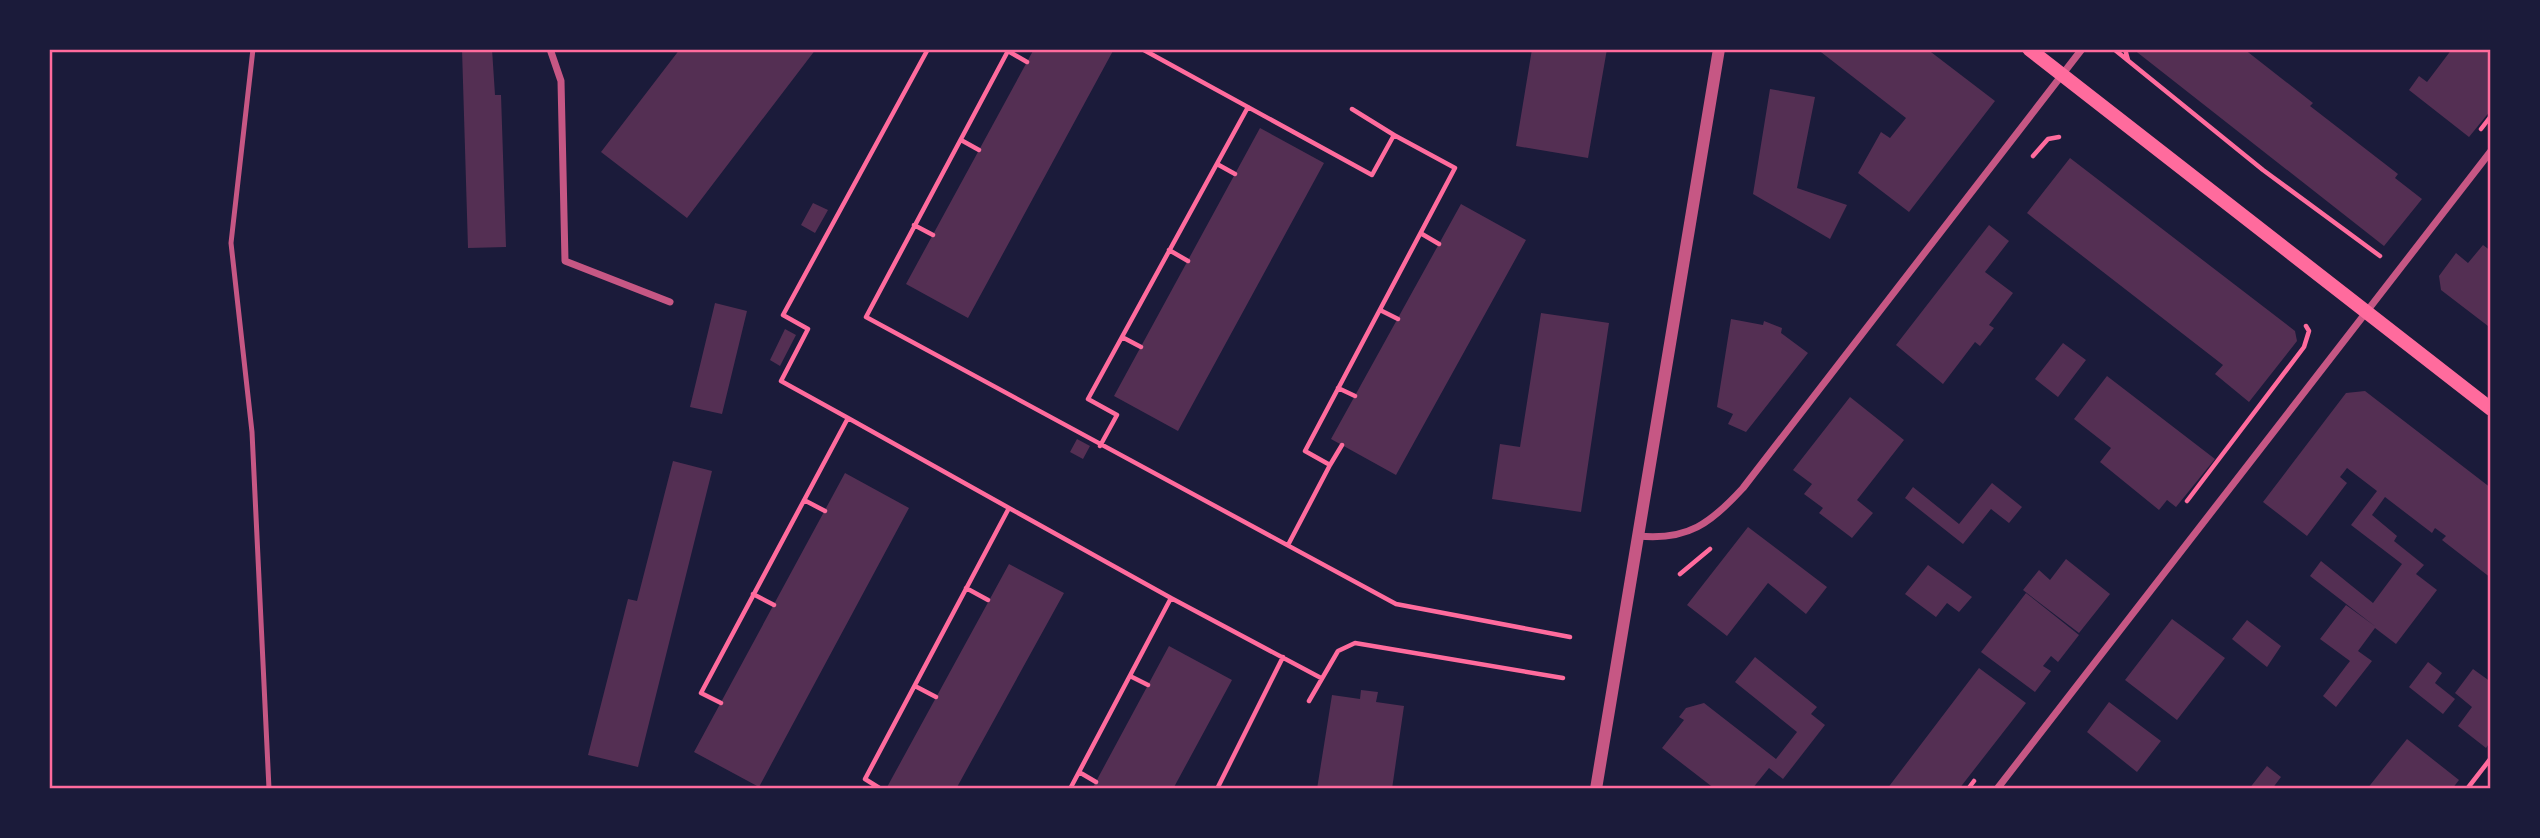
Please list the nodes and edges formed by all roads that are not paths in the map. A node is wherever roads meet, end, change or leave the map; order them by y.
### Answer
1 (253, 49) edge
2 (550, 49) edge
3 (1719, 49) edge
4 (2029, 49) edge
5 (2082, 49) edge
6 (2062, 75) junction
7 (2491, 151) edge
8 (670, 302) dead end
9 (2365, 313) junction
10 (2491, 409) edge
11 (1637, 536) junction
12 (269, 789) edge
13 (1596, 789) edge
14 (1997, 789) edge

1 - 12 lane
2 - 8 street
3 - 11 street
4 - 6 main road
5 - 6 street
6 - 9 main road
6 - 11 street
7 - 9 street
9 - 10 main road
9 - 14 street
11 - 13 street

